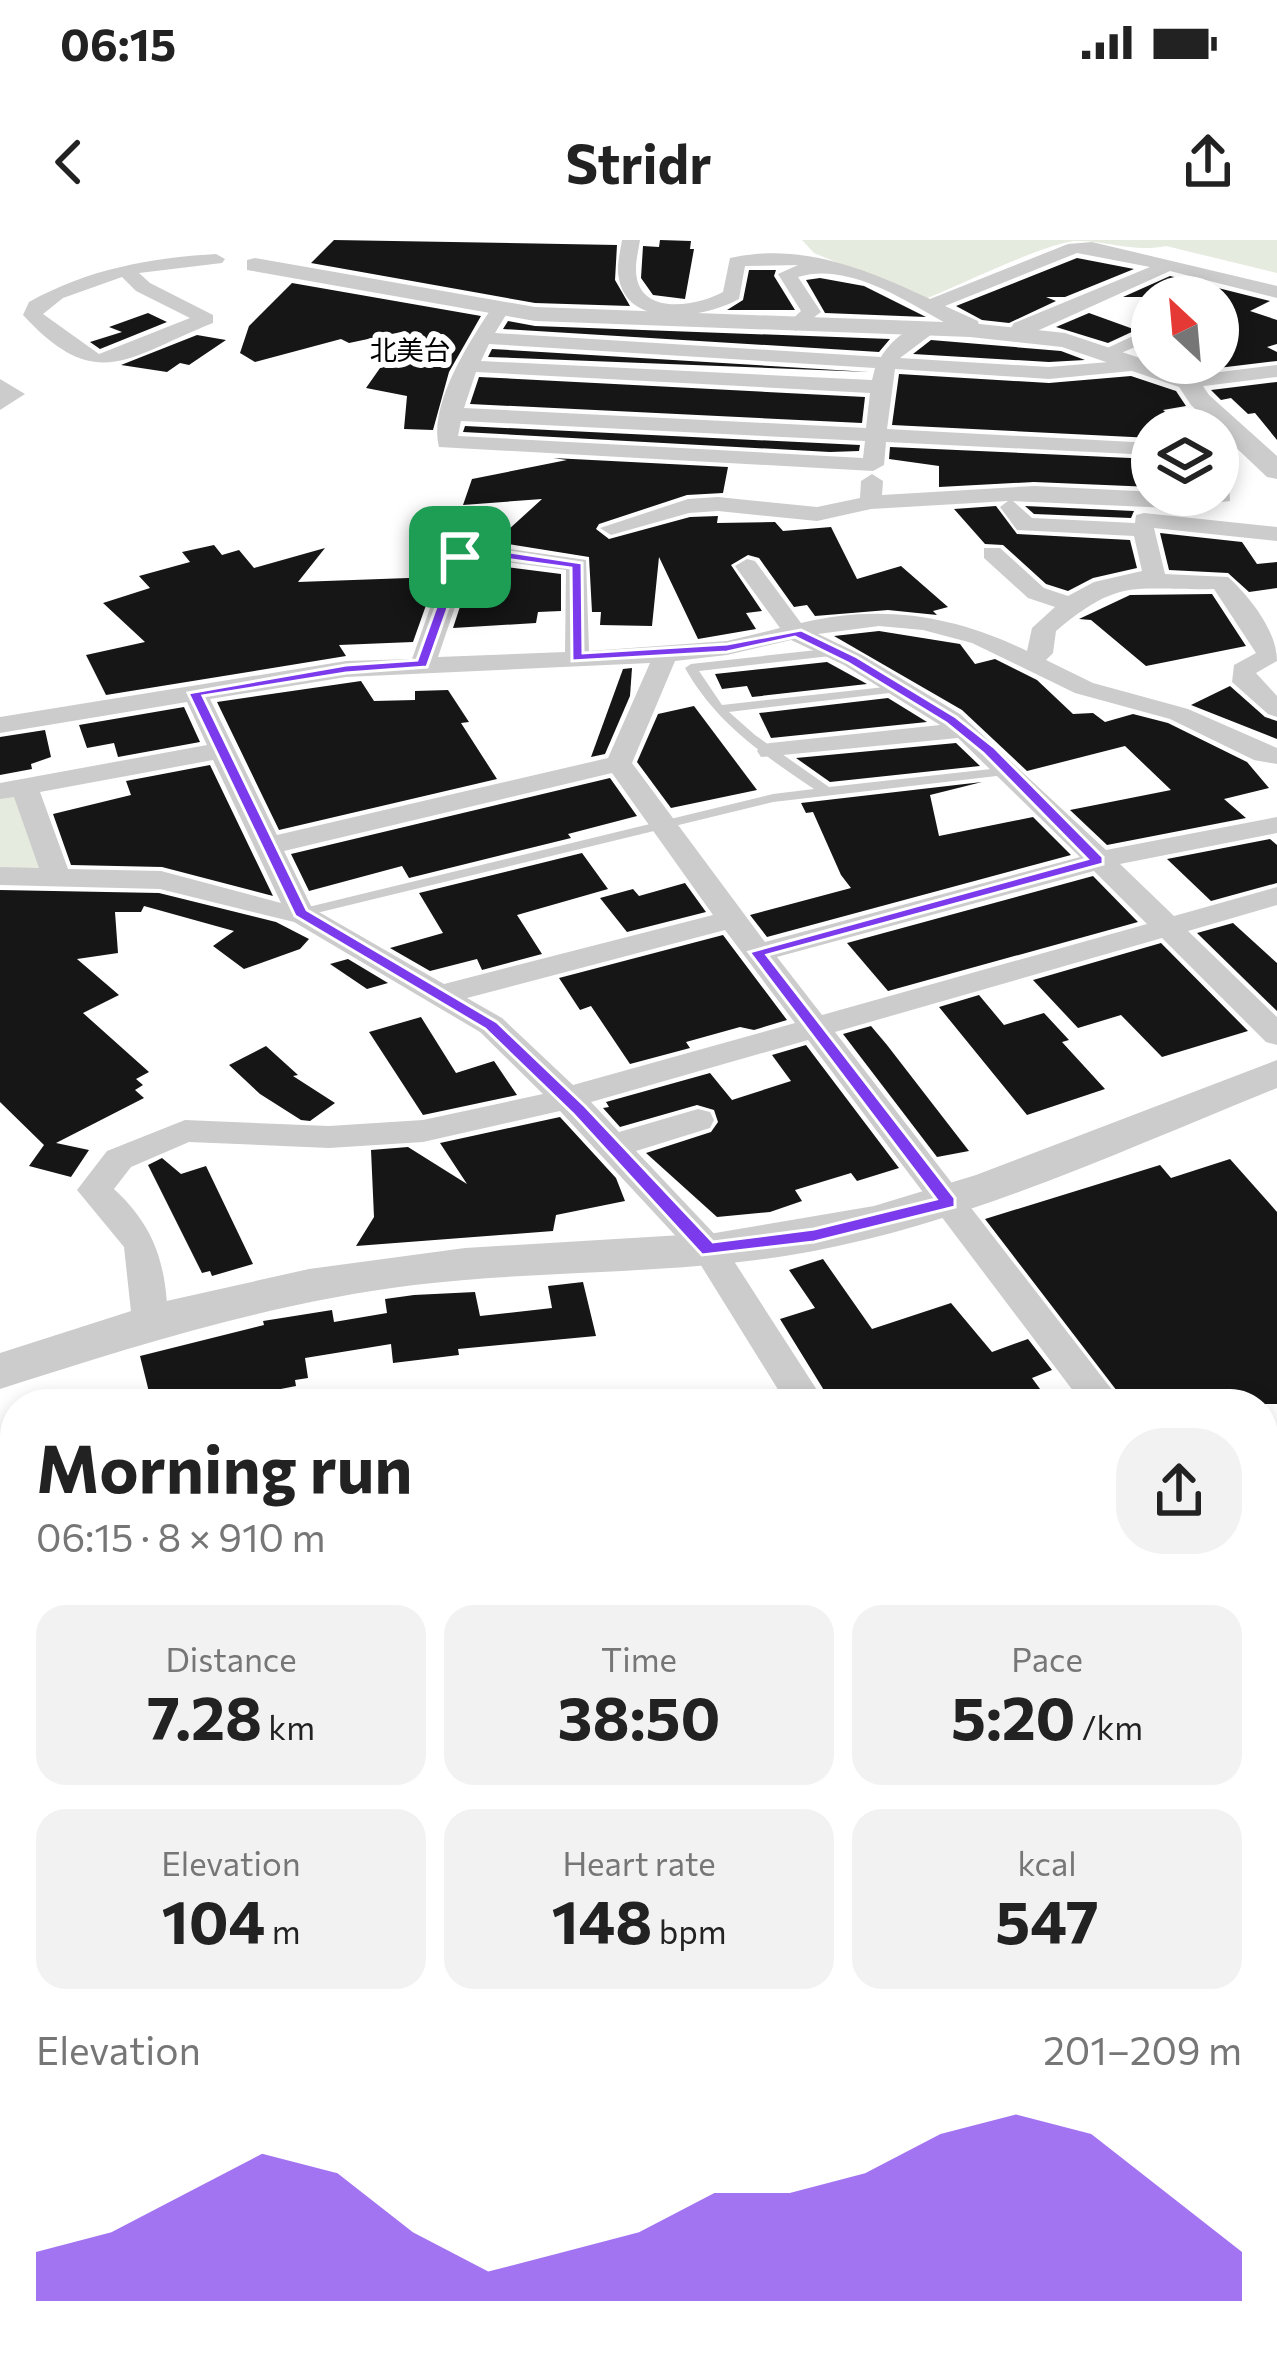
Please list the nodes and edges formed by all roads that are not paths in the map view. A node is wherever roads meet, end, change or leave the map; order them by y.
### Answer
1 (169, 240) edge
2 (629, 240) edge
3 (216, 259) junction
4 (827, 262) junction
5 (255, 265) joint
6 (1167, 266) junction
7 (127, 271) junction
8 (1270, 289) edge
9 (1239, 297) edge
10 (500, 310) junction
11 (926, 318) junction
12 (796, 325) junction
13 (1016, 334) junction
14 (481, 338) junction
15 (1131, 342) edge
16 (1108, 352) junction
17 (1131, 360) edge
18 (885, 362) junction
19 (470, 366) junction
20 (1131, 366) edge
21 (1277, 371) edge
22 (1239, 376) edge
23 (1189, 384) edge
24 (0, 386) edge
25 (881, 387) junction
26 (0, 404) edge
27 (450, 414) junction
28 (879, 435) junction
29 (1131, 448) edge
30 (873, 465) junction
31 (1277, 471) edge
32 (1131, 499) edge
33 (871, 502) junction
34 (928, 502) junction
35 (1011, 507) junction
36 (611, 528) dead end
37 (1277, 534) edge
38 (992, 553) dead end
39 (747, 566) dead end
40 (1150, 582) junction
41 (1073, 605) junction
42 (796, 633) junction
43 (835, 652) junction
44 (662, 655) junction
45 (577, 658) junction
46 (1028, 660) junction
47 (423, 664) junction
48 (898, 688) junction
49 (195, 693) junction
50 (717, 709) junction
51 (1277, 709) edge
52 (0, 724) edge
53 (963, 730) junction
54 (222, 750) junction
55 (770, 752) junction
56 (1277, 756) edge
57 (619, 763) junction
58 (1009, 771) junction
59 (12, 788) edge
60 (827, 792) junction
61 (1277, 825) edge
62 (663, 826) junction
63 (268, 846) junction
64 (1098, 860) junction
65 (56, 874) junction
66 (0, 876) edge
67 (1277, 896) edge
68 (300, 913) junction
69 (732, 919) junction
70 (1167, 928) junction
71 (757, 952) junction
72 (445, 999) junction
73 (814, 1027) junction
74 (1277, 1035) edge
75 (1277, 1072) edge
76 (564, 1096) junction
77 (698, 1120) dead end
78 (613, 1146) junction
79 (949, 1203) junction
80 (709, 1250) junction
81 (150, 1321) junction
82 (0, 1371) edge
83 (797, 1389) edge
84 (1092, 1389) edge

1 - 3 street
2 - 4 street
3 - 5 street
3 - 7 street
4 - 11 street
4 - 12 street
5 - 10 street
6 - 8 street
6 - 11 street
6 - 13 street
7 - 7 street
8 - 9 street
10 - 12 street
10 - 14 street
11 - 12 street
11 - 13 street
11 - 18 street
13 - 16 street
14 - 18 street
14 - 19 street
15 - 16 street
16 - 17 street
18 - 20 street
18 - 25 street
19 - 25 street
19 - 27 street
21 - 22 street
23 - 31 street
24 - 26 street
25 - 28 street
27 - 28 street
27 - 30 street
28 - 29 street
28 - 30 street
30 - 33 street
32 - 34 street
33 - 34 street
33 - 36 street
34 - 35 street
35 - 37 street
35 - 40 street
38 - 41 street
39 - 42 street
40 - 41 street
40 - 51 street
41 - 46 street
42 - 43 street
42 - 44 street
42 - 46 street
43 - 48 street
43 - 50 lane
44 - 45 street
44 - 57 street
45 - 47 street
45 - 47 street
46 - 56 street
47 - 49 street
48 - 50 lane
48 - 53 street
49 - 52 street
49 - 54 street
50 - 55 lane
53 - 55 street
53 - 58 street
54 - 59 street
54 - 63 street
55 - 60 lane
57 - 62 street
57 - 63 street
58 - 60 lane
58 - 64 street
59 - 65 street
60 - 62 lane
61 - 64 street
62 - 68 lane
62 - 69 street
63 - 68 street
64 - 70 street
64 - 71 street
65 - 66 street
65 - 68 street
67 - 70 street
68 - 72 street
69 - 71 street
69 - 72 street
70 - 73 street
70 - 74 street
71 - 73 street
72 - 76 street
73 - 76 street
73 - 79 street
75 - 79 street
76 - 78 street
76 - 81 street
77 - 78 street
78 - 80 street
79 - 80 street
79 - 84 street
80 - 81 street
80 - 83 street
81 - 82 street

